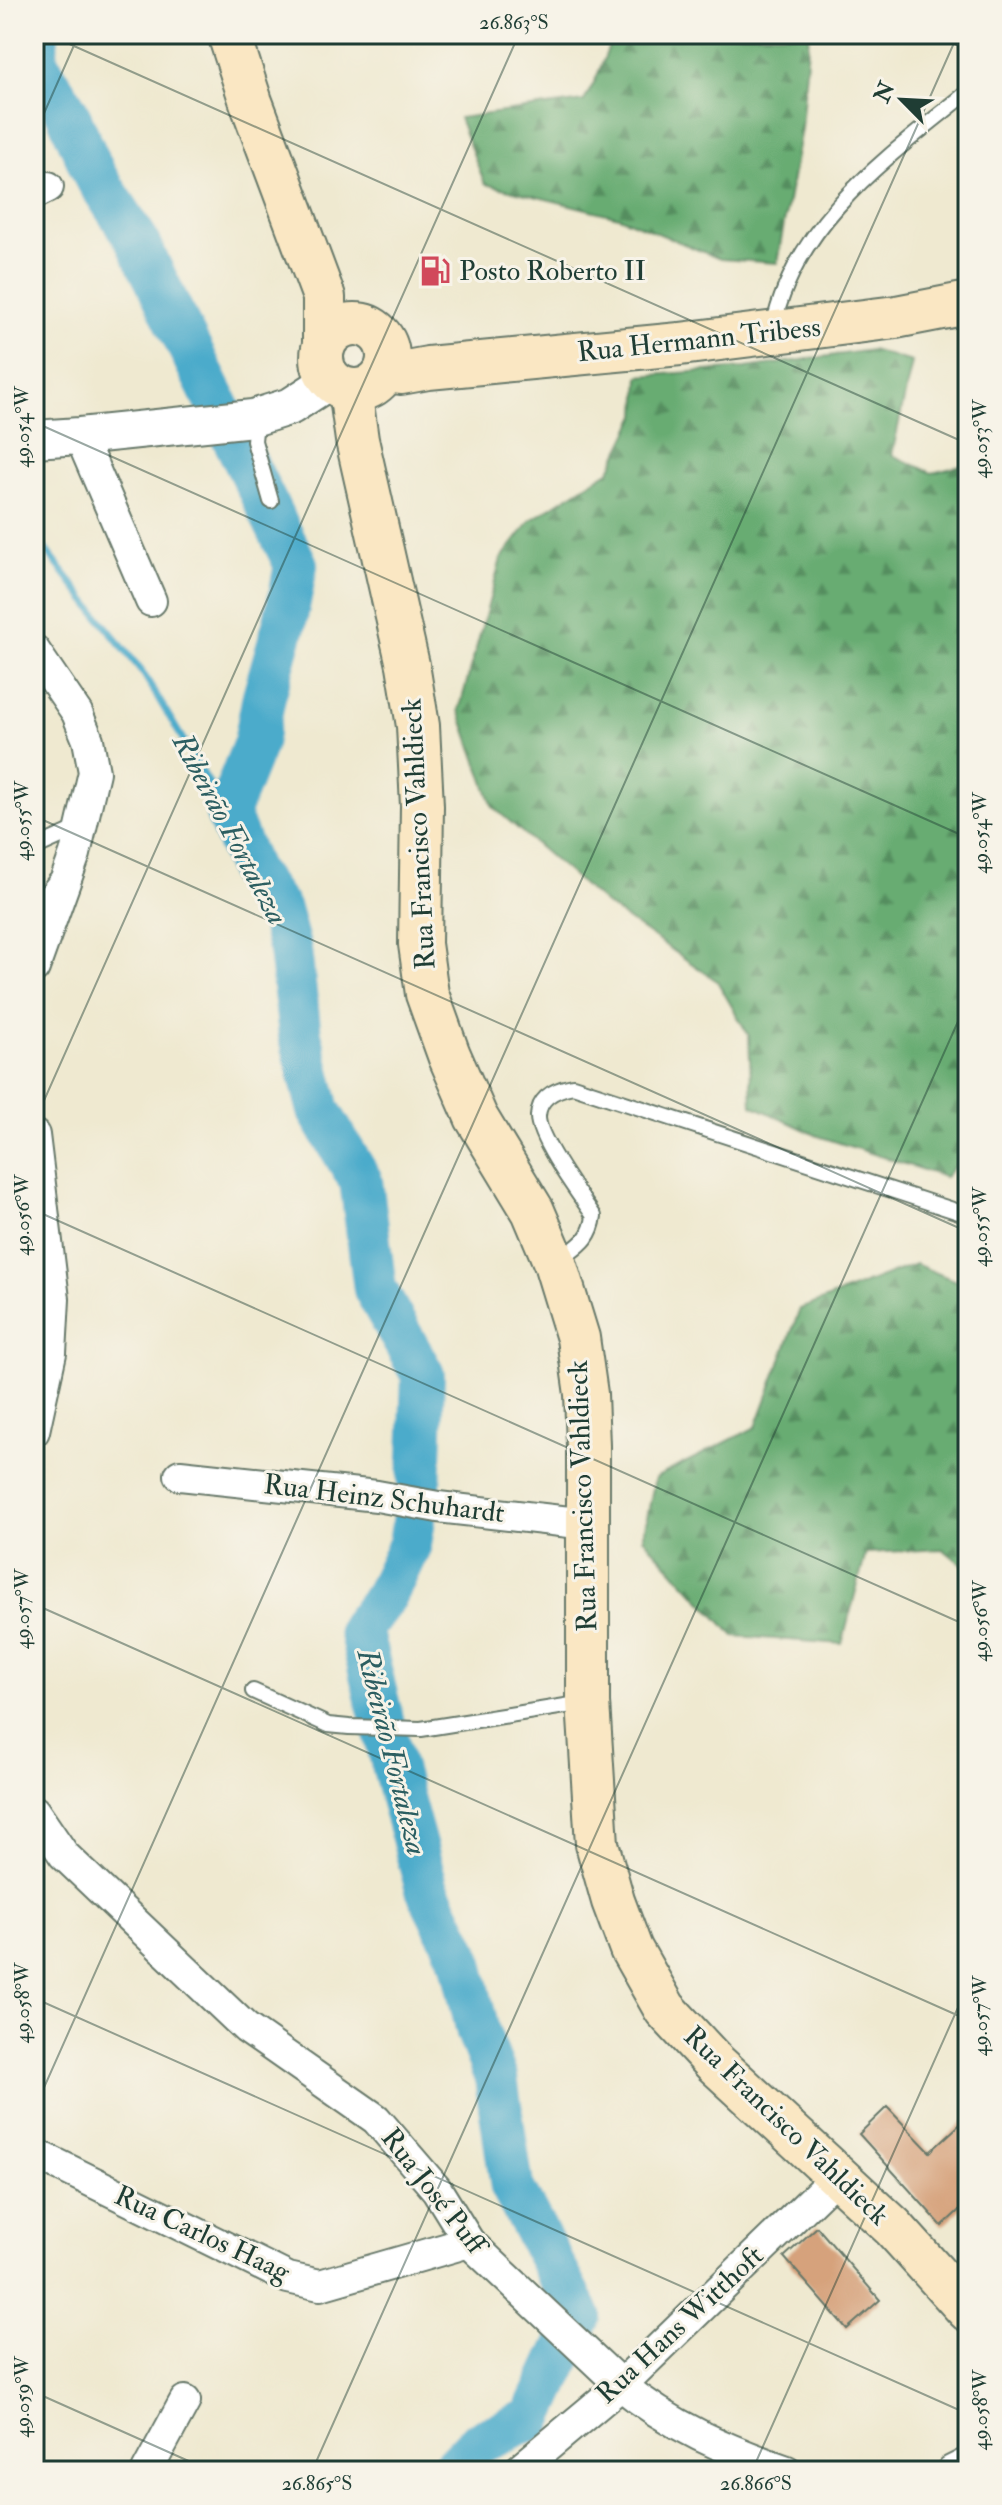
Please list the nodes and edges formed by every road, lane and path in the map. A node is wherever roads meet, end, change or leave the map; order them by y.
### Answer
1 (229, 34) edge
2 (968, 92) edge
3 (968, 303) edge
4 (772, 332) junction
5 (356, 359) junction
6 (255, 418) junction
7 (80, 436) junction
8 (34, 439) edge
9 (271, 501) dead end
10 (151, 601) dead end
11 (34, 650) edge
12 (78, 841) junction
13 (34, 848) edge
14 (34, 908) edge
15 (34, 968) edge
16 (34, 1135) edge
17 (968, 1215) edge
18 (555, 1263) junction
19 (34, 1431) edge
20 (180, 1475) dead end
21 (587, 1524) junction
22 (253, 1691) dead end
23 (588, 1702) junction
24 (34, 1811) edge
25 (37, 2161) edge
26 (838, 2175) junction
27 (469, 2242) junction
28 (968, 2310) edge
29 (610, 2375) junction
30 (185, 2401) dead end
31 (968, 2463) edge
32 (147, 2471) edge
33 (518, 2471) edge
34 (787, 2471) edge
35 (952, 2471) edge

1 - 5 main road
2 - 4 lane
3 - 4 main road, Rua Hermann Tribess
4 - 5 main road, Rua Hermann Tribess
5 - 6 street
5 - 18 main road, Rua Francisco Vahldieck
6 - 7 street
6 - 9 lane
7 - 8 street
7 - 10 street
11 - 12 street
12 - 13 lane
12 - 14 lane
12 - 15 street
16 - 19 street
17 - 18 lane
18 - 21 main road, Rua Francisco Vahldieck
20 - 21 street, Rua Heinz Schuhardt
21 - 23 main road, Rua Francisco Vahldieck
22 - 23 lane
23 - 26 main road, Rua Francisco Vahldieck
24 - 27 street, Rua José Puff
25 - 27 street, Rua Carlos Haag
26 - 28 main road, Rua Francisco Vahldieck
26 - 29 street, Rua Hans Witthoft
27 - 29 street, Rua José Puff
29 - 33 street, Rua Hans Witthoft
29 - 34 street, Rua José Puff
30 - 32 street
31 - 35 street

